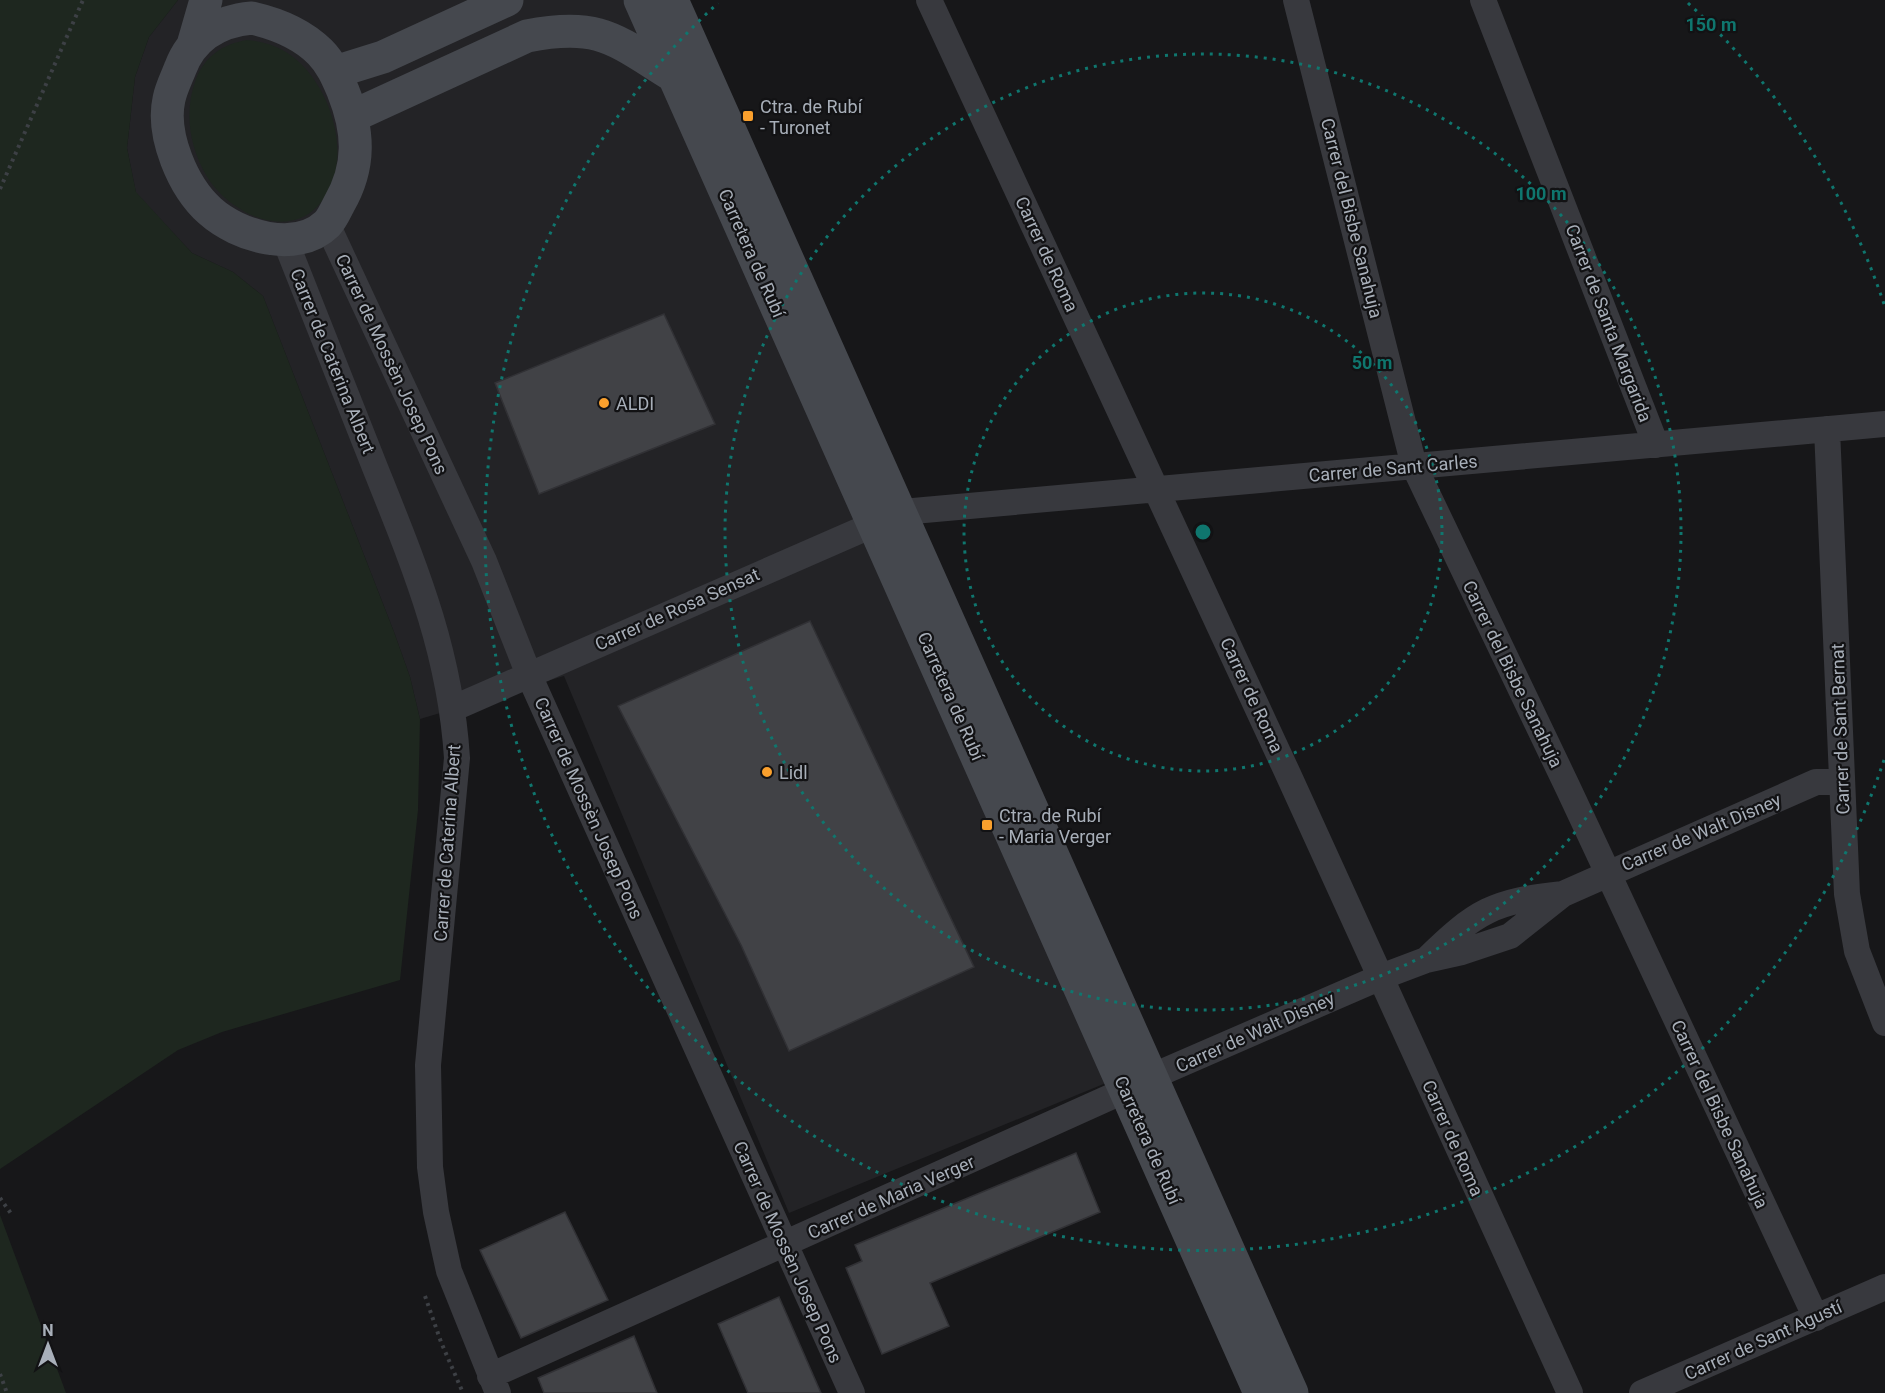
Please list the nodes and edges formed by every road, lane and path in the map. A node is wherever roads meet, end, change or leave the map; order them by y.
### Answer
1 (83, 0) edge
2 (206, 0) edge
3 (507, 0) edge
4 (640, 0) edge
5 (672, 0) edge
6 (929, 0) edge
7 (1296, 0) edge
8 (1483, 0) edge
9 (265, 12) edge
10 (193, 45) junction
11 (335, 72) junction
12 (672, 75) junction
13 (353, 116) junction
14 (0, 189) edge
15 (327, 224) junction
16 (285, 240) junction
17 (1885, 424) edge
18 (1827, 429) junction
19 (1656, 445) junction
20 (1414, 466) junction
21 (1157, 489) junction
22 (888, 517) junction
23 (530, 675) junction
24 (454, 708) junction
25 (1842, 782) junction
26 (1607, 873) junction
27 (1563, 894) junction
28 (1426, 960) junction
29 (1381, 977) junction
30 (1885, 1023) edge
31 (1138, 1084) junction
32 (0, 1198) edge
33 (12, 1215) dead end
34 (785, 1245) junction
35 (1885, 1287) edge
36 (1816, 1318) junction
37 (0, 1374) edge
38 (494, 1384) edge
39 (7, 1393) edge
40 (852, 1393) edge
41 (1260, 1393) edge
42 (1292, 1393) edge
43 (1570, 1393) edge
44 (1642, 1393) edge

1 - 14 path
2 - 10 main road
3 - 11 main road
4 - 12 main road, Carretera de Rubí
5 - 22 main road, Carretera de Rubí
6 - 21 street, Carrer de Roma
7 - 20 street, Carrer del Bisbe Sanahuja
8 - 19 street, Carrer de Santa Margarida
9 - 10 main road
9 - 11 main road
10 - 16 main road
11 - 13 main road
12 - 13 main road
12 - 22 main road, Carretera de Rubí
13 - 15 main road
15 - 16 main road
15 - 23 street, Carrer de Mossèn Josep Pons
16 - 24 street, Carrer de Caterina Albert
17 - 18 street, Carrer de Sant Carles
18 - 19 street, Carrer de Sant Carles
18 - 25 street, Carrer de Sant Bernat
19 - 20 street, Carrer de Sant Carles
20 - 21 street, Carrer de Sant Carles
20 - 26 street, Carrer del Bisbe Sanahuja
21 - 22 street, Carrer de Sant Carles
21 - 29 street, Carrer de Roma
22 - 23 street, Carrer de Rosa Sensat
22 - 31 main road, Carretera de Rubí
23 - 24 street, Carrer de Rosa Sensat
23 - 34 street, Carrer de Mossèn Josep Pons
24 - 38 street, Carrer de Caterina Albert
25 - 26 street, Carrer de Walt Disney
25 - 30 street, Carrer de Sant Bernat
26 - 27 street, Carrer de Walt Disney
26 - 36 street, Carrer del Bisbe Sanahuja
27 - 28 street, Carrer de Walt Disney
27 - 28 street, Carrer de Walt Disney
28 - 29 street, Carrer de Walt Disney
29 - 31 street, Carrer de Walt Disney
29 - 43 street, Carrer de Roma
31 - 34 street, Carrer de Maria Verger
31 - 41 main road, Carretera de Rubí
31 - 42 main road, Carretera de Rubí
32 - 33 path
34 - 38 street, Carrer de Maria Verger
34 - 40 street, Carrer de Mossèn Josep Pons
35 - 36 street, Carrer de Sant Agustí
36 - 44 street, Carrer de Sant Agustí
37 - 39 path

